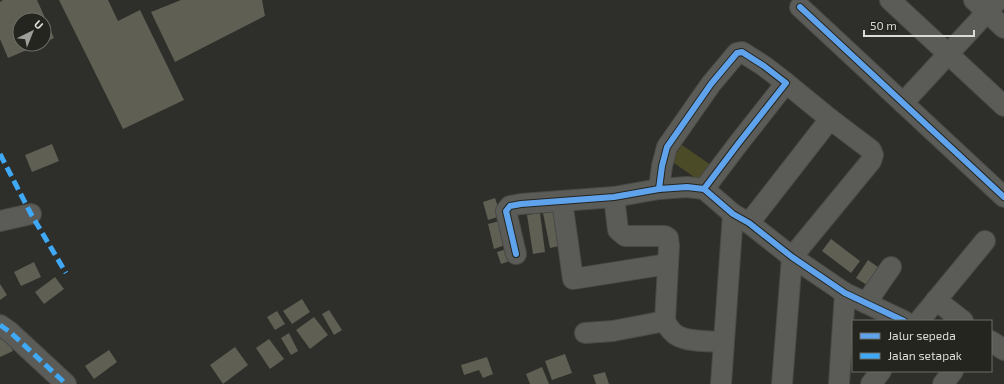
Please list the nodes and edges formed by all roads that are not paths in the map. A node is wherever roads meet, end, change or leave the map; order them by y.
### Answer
1 (890, 0) edge
2 (986, 4) edge
3 (800, 7) dead end
4 (1004, 28) edge
5 (948, 54) junction
6 (786, 83) junction
7 (902, 103) junction
8 (1004, 106) edge
9 (830, 119) junction
10 (659, 189) junction
11 (704, 189) junction
12 (614, 197) junction
13 (1004, 197) edge
14 (562, 201) junction
15 (31, 214) dead end
16 (741, 218) junction
17 (0, 221) edge
18 (985, 241) dead end
19 (516, 254) dead end
20 (792, 257) junction
21 (668, 264) junction
22 (891, 267) dead end
23 (845, 293) junction
24 (936, 300) junction
25 (866, 304) junction
26 (902, 320) edge
27 (920, 320) edge
28 (962, 320) edge
29 (665, 321) junction
30 (0, 325) edge
31 (585, 334) dead end
32 (723, 342) junction
33 (992, 342) edge
34 (1004, 350) edge
35 (880, 372) edge
36 (951, 372) edge
37 (66, 384) edge
38 (721, 384) edge
39 (782, 384) edge
40 (839, 384) edge
41 (871, 384) edge
42 (943, 384) edge

1 - 5 street
2 - 4 street
2 - 5 street
3 - 7 street
5 - 7 street
5 - 8 street
6 - 9 street
6 - 10 street
6 - 11 street
7 - 13 street
9 - 16 street
9 - 20 street
10 - 11 street
10 - 12 street
11 - 16 street
12 - 14 street
12 - 21 street
14 - 19 street
14 - 21 street
15 - 17 street
16 - 20 street
16 - 32 street
18 - 24 street
20 - 23 street
20 - 39 street
21 - 29 street
22 - 25 street
23 - 25 street
23 - 40 street
24 - 27 street
24 - 28 street
25 - 26 street
29 - 31 street
29 - 32 street
30 - 37 street
32 - 38 street
33 - 34 street
35 - 41 street
36 - 42 street

